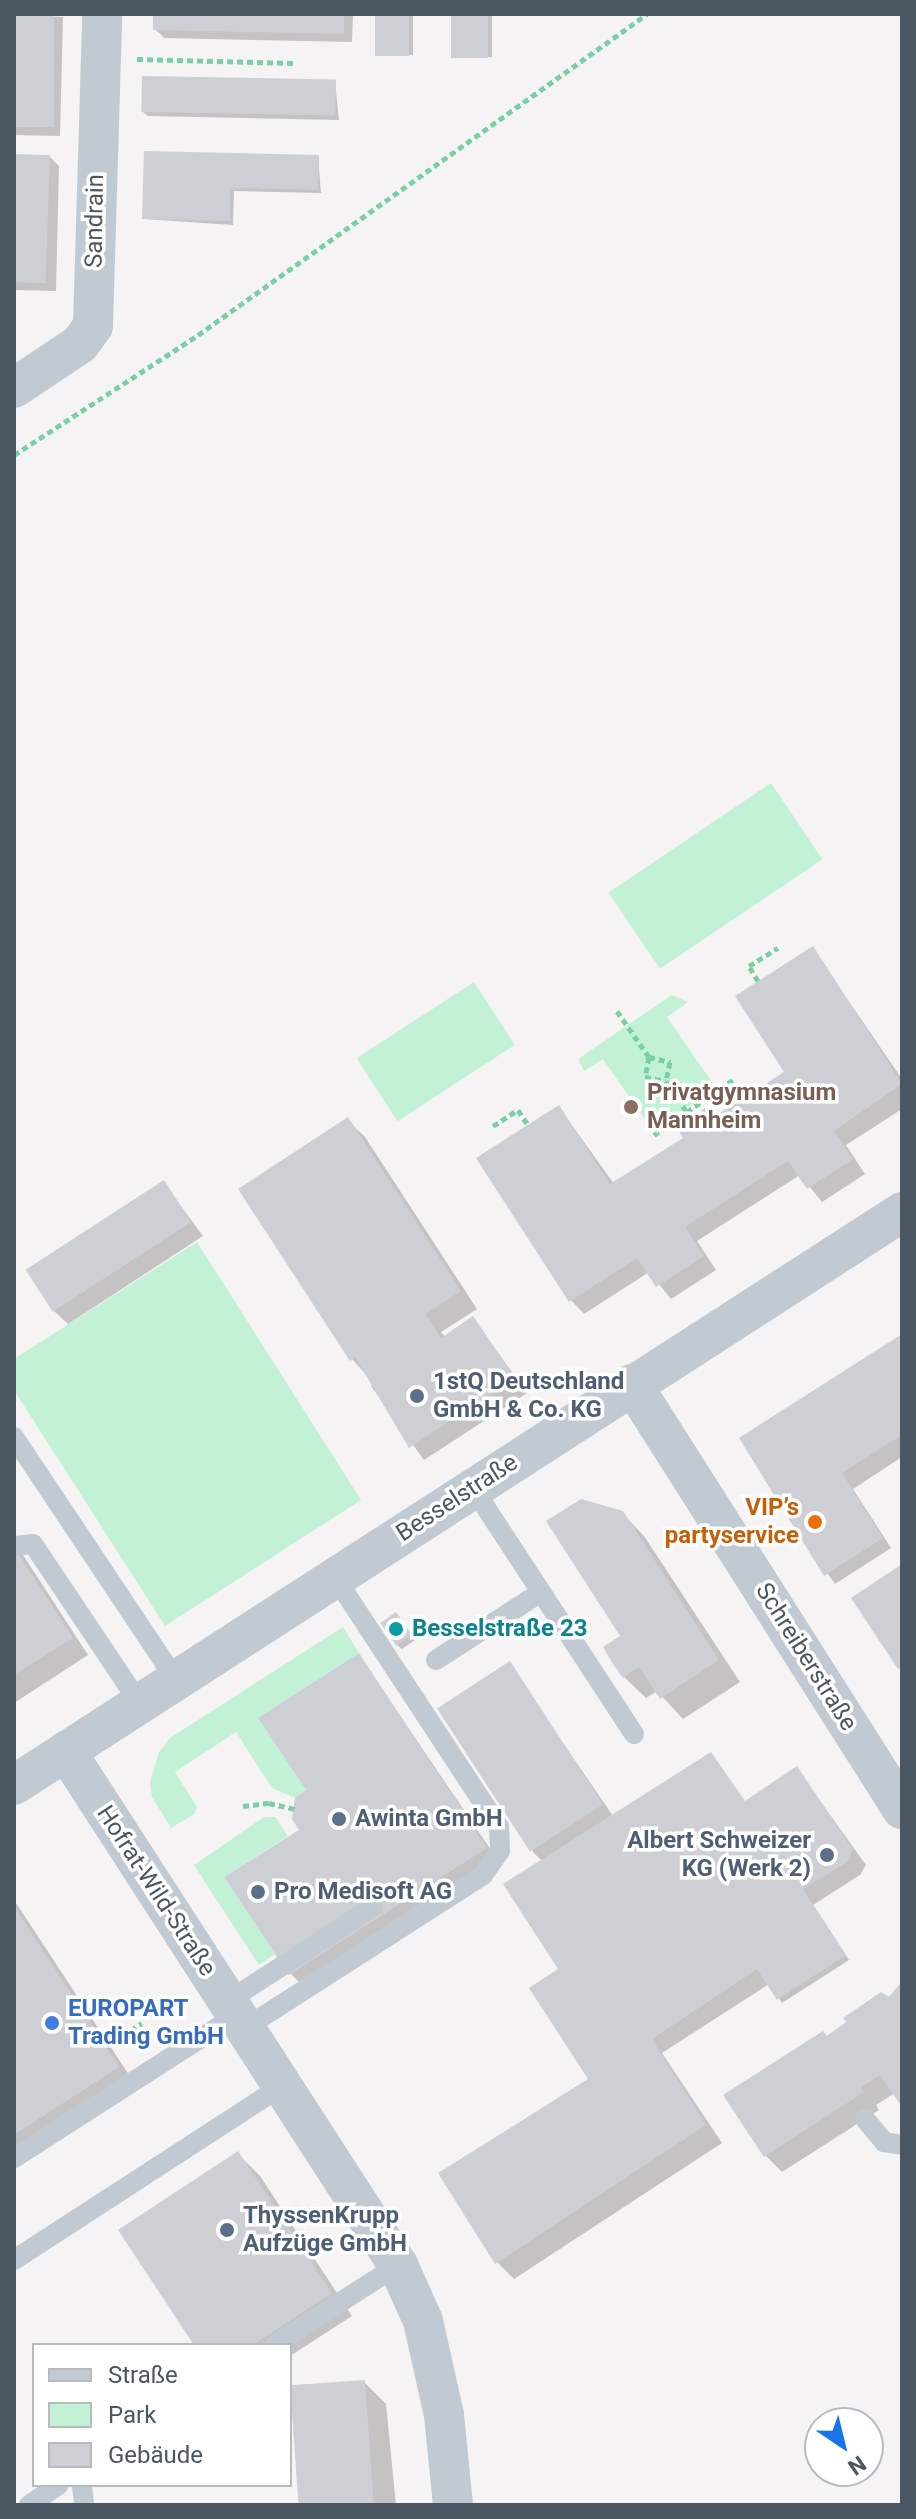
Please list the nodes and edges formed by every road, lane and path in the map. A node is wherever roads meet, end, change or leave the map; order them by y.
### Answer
1 (102, 14) edge
2 (647, 14) edge
3 (100, 58) junction
4 (293, 63) dead end
5 (14, 388) edge
6 (14, 455) edge
7 (778, 948) dead end
8 (758, 981) dead end
9 (617, 1011) dead end
10 (649, 1057) junction
11 (734, 1079) dead end
12 (666, 1081) junction
13 (689, 1115) junction
14 (528, 1125) dead end
15 (493, 1126) dead end
16 (654, 1135) dead end
17 (902, 1212) edge
18 (632, 1384) junction
19 (14, 1437) edge
20 (473, 1488) junction
21 (14, 1546) edge
22 (335, 1577) junction
23 (541, 1592) junction
24 (436, 1660) dead end
25 (176, 1680) junction
26 (140, 1704) junction
27 (634, 1734) dead end
28 (66, 1751) junction
29 (14, 1785) edge
30 (243, 1806) dead end
31 (294, 1809) dead end
32 (902, 1809) edge
33 (373, 1907) dead end
34 (236, 2015) junction
35 (142, 2023) dead end
36 (106, 2047) dead end
37 (282, 2086) junction
38 (865, 2119) dead end
39 (902, 2145) edge
40 (14, 2158) edge
41 (14, 2260) edge
42 (398, 2265) junction
43 (277, 2343) edge
44 (56, 2487) edge
45 (29, 2505) edge
46 (453, 2505) edge

1 - 3 street, Sandrain
2 - 6 path
3 - 4 path
3 - 5 street, Sandrain
7 - 8 path
9 - 10 path
10 - 12 path
10 - 12 path
11 - 13 path
12 - 13 path
13 - 16 path
14 - 15 path
17 - 18 street, Besselstraße
18 - 20 street, Besselstraße
18 - 32 street, Schreiberstraße
19 - 25 lane
20 - 22 street, Besselstraße
20 - 23 lane
21 - 26 lane
22 - 25 street, Besselstraße
22 - 34 lane
23 - 24 lane
23 - 27 lane
25 - 26 street, Besselstraße
26 - 28 street, Besselstraße
28 - 29 street, Besselstraße
28 - 34 street, Hofrat-Wild-Straße
30 - 31 path
33 - 34 lane
34 - 37 street, Hofrat-Wild-Straße
34 - 40 lane
35 - 36 path
37 - 41 lane
37 - 42 street, Hofrat-Wild-Straße
38 - 39 lane
42 - 43 lane
42 - 46 street, Hofrat-Wild-Straße
44 - 45 lane

